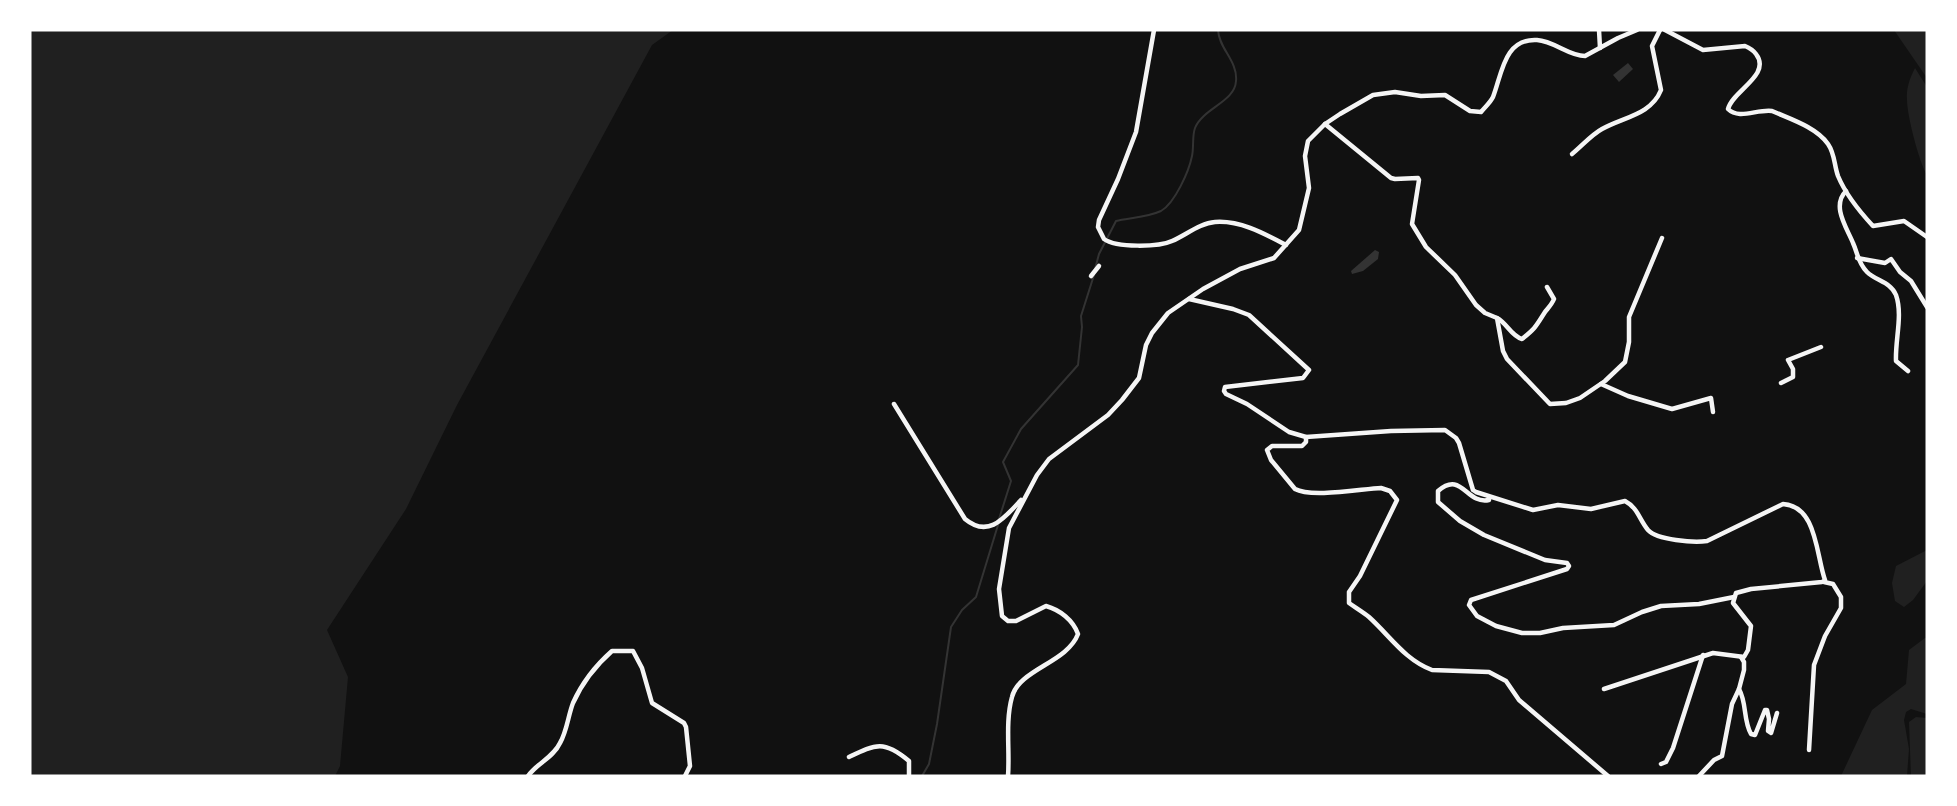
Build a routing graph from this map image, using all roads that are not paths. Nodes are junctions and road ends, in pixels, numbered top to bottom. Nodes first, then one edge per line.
1 (1154, 30) edge
2 (1599, 30) edge
3 (1637, 30) edge
4 (1660, 30) edge
5 (1665, 30) edge
6 (1600, 48) junction
7 (1325, 124) junction
8 (1572, 154) dead end
9 (1846, 191) junction
10 (1927, 237) edge
11 (1662, 238) dead end
12 (1286, 245) junction
13 (1857, 258) junction
14 (1099, 266) dead end
15 (1090, 276) dead end
16 (1547, 286) dead end
17 (1189, 299) junction
18 (1927, 307) edge
19 (1497, 318) junction
20 (1821, 347) dead end
21 (1908, 371) dead end
22 (1781, 382) dead end
23 (1601, 384) junction
24 (894, 404) dead end
25 (1713, 412) dead end
26 (1306, 437) junction
27 (1025, 496) junction
28 (1490, 497) junction
29 (1824, 582) junction
30 (1734, 597) junction
31 (1703, 655) junction
32 (1741, 657) junction
33 (1604, 689) dead end
34 (1739, 689) junction
35 (1777, 713) dead end
36 (1809, 750) dead end
37 (849, 757) dead end
38 (1661, 764) dead end
39 (528, 776) edge
40 (685, 776) edge
41 (909, 776) edge
42 (1008, 776) edge
43 (1608, 776) edge
44 (1699, 776) edge

1 - 12 street
2 - 6 street
3 - 6 street
4 - 8 street
5 - 9 street
6 - 7 street
7 - 12 street
7 - 19 street
9 - 10 street
9 - 13 street
11 - 23 street
12 - 17 street
13 - 18 street
13 - 21 street
14 - 15 street
16 - 19 street
17 - 26 street
17 - 27 street
19 - 23 street
20 - 22 street
23 - 25 street
24 - 27 street
26 - 28 street
26 - 43 street
27 - 42 street
28 - 29 street
28 - 30 street
29 - 30 street
29 - 36 street
30 - 32 street
31 - 32 street
31 - 33 street
31 - 38 street
32 - 34 street
34 - 35 street
34 - 44 street
37 - 41 street
39 - 40 street

